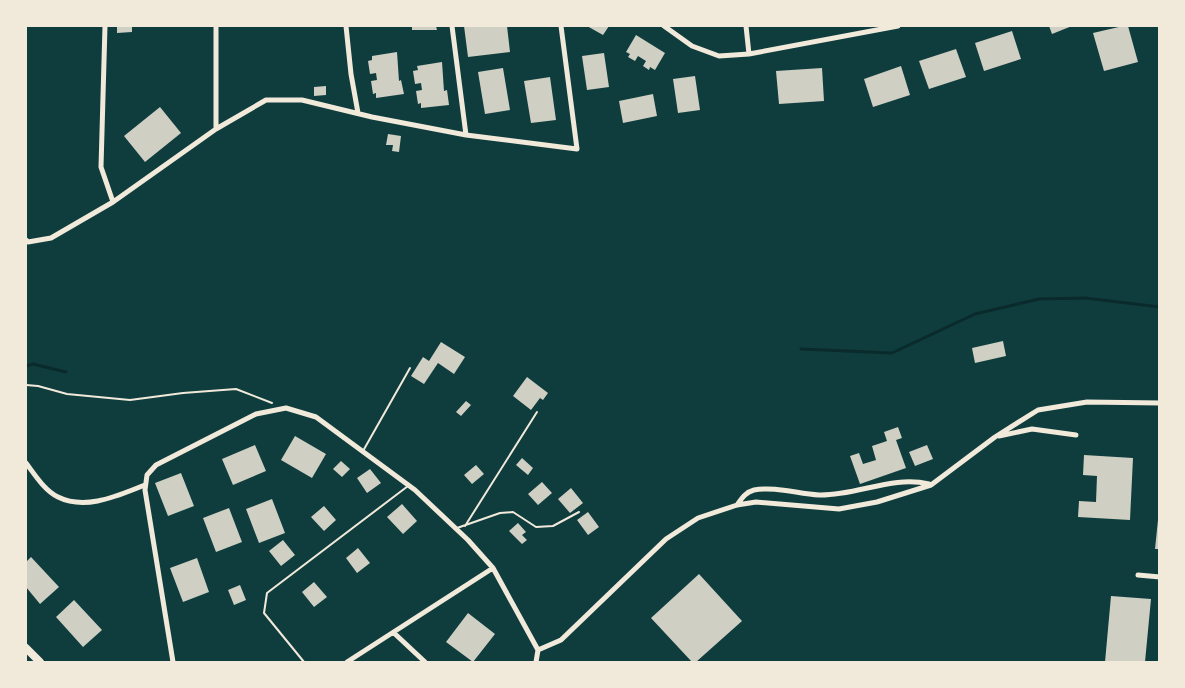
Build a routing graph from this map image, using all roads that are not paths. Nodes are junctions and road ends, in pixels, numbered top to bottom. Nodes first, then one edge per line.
1 (105, 26) edge
2 (216, 26) edge
3 (346, 26) edge
4 (452, 26) edge
5 (561, 26) edge
6 (664, 26) edge
7 (746, 26) edge
8 (898, 26) edge
9 (749, 54) junction
10 (358, 113) junction
11 (216, 129) junction
12 (466, 135) junction
13 (113, 202) junction
14 (26, 240) edge
15 (410, 368) dead end
16 (1160, 403) edge
17 (537, 412) dead end
18 (1076, 435) dead end
19 (994, 437) junction
20 (363, 452) junction
21 (26, 464) edge
22 (146, 484) junction
23 (931, 485) junction
24 (409, 486) junction
25 (737, 505) junction
26 (579, 512) dead end
27 (465, 526) junction
28 (456, 529) junction
29 (493, 568) junction
30 (1138, 575) dead end
31 (1160, 577) edge
32 (394, 633) junction
33 (26, 648) edge
34 (538, 650) junction
35 (40, 663) edge
36 (173, 663) edge
37 (304, 663) edge
38 (347, 663) edge
39 (424, 663) edge
40 (537, 663) edge

1 - 13 street
2 - 11 street
3 - 10 street
4 - 12 street
5 - 12 street
6 - 9 street
7 - 9 street
8 - 9 street
10 - 11 street
10 - 12 street
11 - 13 street
13 - 14 street
15 - 20 lane
16 - 19 street
17 - 27 lane
18 - 19 street
19 - 23 street
20 - 22 street
20 - 24 street
21 - 22 street
22 - 36 street
23 - 25 street
23 - 25 street
24 - 28 street
24 - 37 lane
25 - 34 street
26 - 27 lane
27 - 28 lane
28 - 29 street
29 - 32 street
29 - 34 street
30 - 31 street
32 - 38 street
32 - 39 street
33 - 35 main road
34 - 40 street

